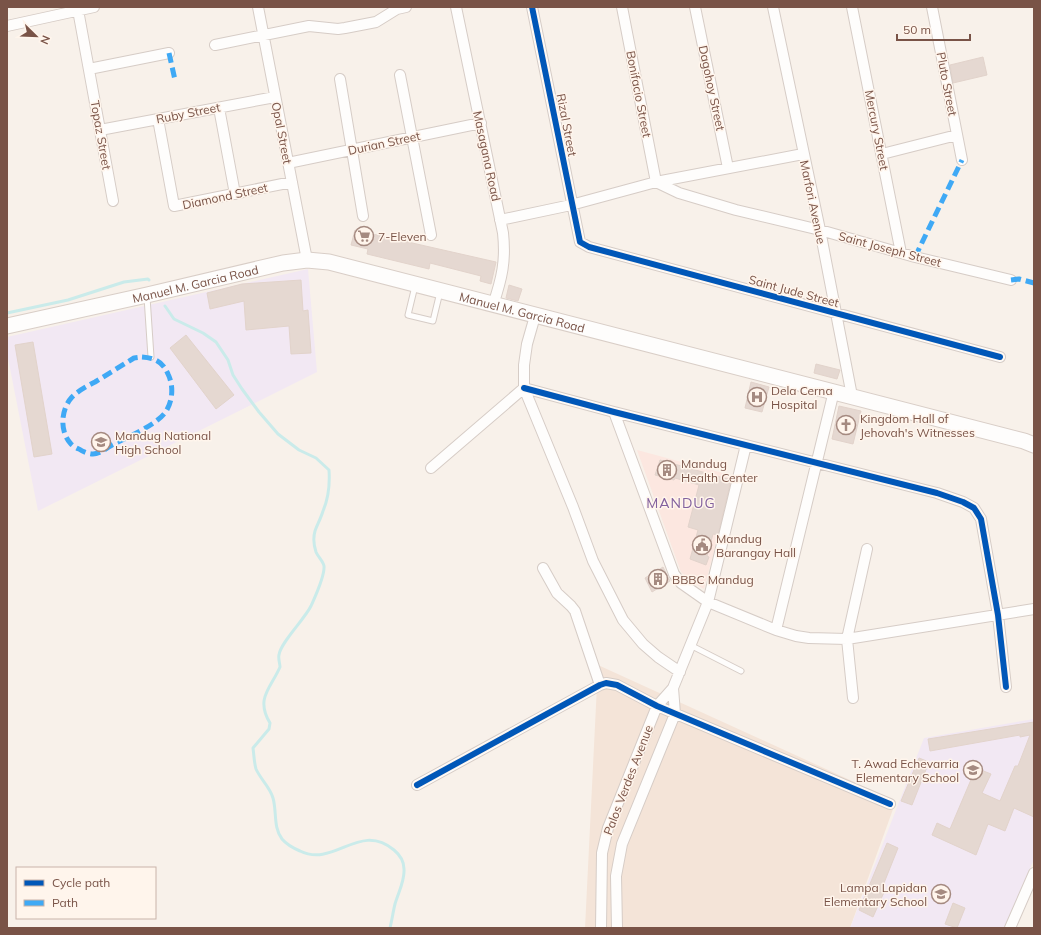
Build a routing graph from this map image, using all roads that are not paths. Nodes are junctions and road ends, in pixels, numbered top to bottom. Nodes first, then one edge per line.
1 (94, 7) edge
2 (258, 7) edge
3 (406, 7) edge
4 (456, 7) edge
5 (532, 7) edge
6 (622, 7) edge
7 (695, 7) edge
8 (773, 7) edge
9 (852, 7) edge
10 (932, 7) edge
11 (78, 10) junction
12 (7, 26) edge
13 (263, 35) junction
14 (215, 45) dead end
15 (169, 53) dead end
16 (89, 69) junction
17 (400, 75) dead end
18 (340, 79) dead end
19 (275, 97) junction
20 (219, 108) junction
21 (158, 119) junction
22 (480, 123) junction
23 (100, 130) junction
24 (957, 135) junction
25 (412, 137) junction
26 (352, 150) junction
27 (803, 154) junction
28 (882, 154) junction
29 (962, 160) dead end
30 (288, 163) junction
31 (728, 168) junction
32 (292, 182) junction
33 (656, 182) junction
34 (235, 194) junction
35 (113, 201) dead end
36 (571, 204) junction
37 (363, 216) dead end
38 (500, 220) junction
39 (820, 230) junction
40 (431, 235) dead end
41 (583, 244) joint
42 (901, 253) junction
43 (307, 260) junction
44 (1011, 280) dead end
45 (416, 285) junction
46 (441, 291) junction
47 (147, 295) junction
48 (493, 305) junction
49 (835, 313) junction
50 (535, 316) junction
51 (7, 326) edge
52 (1000, 357) dead end
53 (151, 358) dead end
54 (524, 388) junction
55 (834, 392) junction
56 (852, 396) junction
57 (614, 412) junction
58 (746, 445) junction
59 (1034, 445) edge
60 (817, 463) junction
61 (431, 468) dead end
62 (867, 549) dead end
63 (543, 568) dead end
64 (708, 602) junction
65 (1034, 609) edge
66 (998, 615) junction
67 (776, 630) junction
68 (847, 639) junction
69 (692, 646) junction
70 (741, 671) dead end
71 (680, 672) junction
72 (600, 684) junction
73 (1006, 687) dead end
74 (673, 688) junction
75 (854, 698) dead end
76 (657, 706) junction
77 (675, 714) junction
78 (638, 752) junction
79 (655, 759) junction
80 (417, 785) dead end
81 (890, 804) dead end
82 (1034, 873) edge
83 (601, 928) edge
84 (617, 928) edge
85 (1010, 928) edge

1 - 11 street
2 - 13 street, Opal Street
3 - 13 street
4 - 22 street, Masagana Road
5 - 36 street, Rizal Street
6 - 33 street, Bonifacio Street
7 - 31 street, Dagohoy Street
8 - 27 street, Marfori Avenue
9 - 28 street, Mercury Street
10 - 24 street, Pluto Street
11 - 12 street
11 - 16 street, Topaz Street
13 - 14 street
13 - 19 street, Opal Street
15 - 16 street
16 - 23 street, Topaz Street
17 - 25 street
18 - 26 street
19 - 20 street, Ruby Street
19 - 30 street, Opal Street
20 - 21 street, Ruby Street
20 - 34 street
21 - 23 street, Ruby Street
21 - 34 street, Diamond Street
22 - 25 street, Durian Street
22 - 38 street, Masagana Road
23 - 35 street, Topaz Street
24 - 28 street
24 - 29 street, Pluto Street
25 - 26 street, Durian Street
25 - 40 street
26 - 30 street, Durian Street
26 - 37 street
27 - 31 street
27 - 39 street, Marfori Avenue
28 - 42 street, Mercury Street
30 - 32 street, Opal Street
31 - 33 street
32 - 34 street, Diamond Street
32 - 43 street, Opal Street
33 - 36 street
33 - 39 street, Saint Joseph Street
36 - 38 street
36 - 41 street, Rizal Street
38 - 48 street, Masagana Road
39 - 42 street, Saint Joseph Street
39 - 49 street, Marfori Avenue
41 - 49 street, Saint Jude Street
42 - 44 street, Saint Joseph Street
43 - 45 main road, Manuel M. Garcia Road
43 - 47 main road, Manuel M. Garcia Road
45 - 46 main road, Manuel M. Garcia Road
45 - 46 lane
46 - 48 main road, Manuel M. Garcia Road
47 - 51 main road, Manuel M. Garcia Road
47 - 53 lane
48 - 50 main road, Manuel M. Garcia Road
49 - 52 street, Saint Jude Street
49 - 56 street, Marfori Avenue
50 - 54 street
50 - 55 main road, Manuel M. Garcia Road
54 - 57 street
54 - 61 street
54 - 71 street
55 - 56 main road, Manuel M. Garcia Road
55 - 60 street
56 - 59 main road, Manuel M. Garcia Road
57 - 58 street
57 - 64 street
58 - 60 street
58 - 64 street, Palos Verdes Avenue
60 - 66 street
60 - 67 street
62 - 68 street
63 - 72 street
64 - 67 street
64 - 69 street, Palos Verdes Avenue
65 - 66 street
66 - 68 street
66 - 73 street
67 - 68 street
68 - 75 street
69 - 70 lane
69 - 71 street, Palos Verdes Avenue
71 - 74 street, Palos Verdes Avenue
72 - 76 street
72 - 80 street
74 - 76 street, Palos Verdes Avenue
74 - 77 street, Palos Verdes Avenue
76 - 77 street
76 - 78 street, Palos Verdes Avenue
77 - 79 street, Palos Verdes Avenue
77 - 81 street
78 - 79 street
78 - 83 street, Palos Verdes Avenue
79 - 84 street, Palos Verdes Avenue
82 - 85 street

